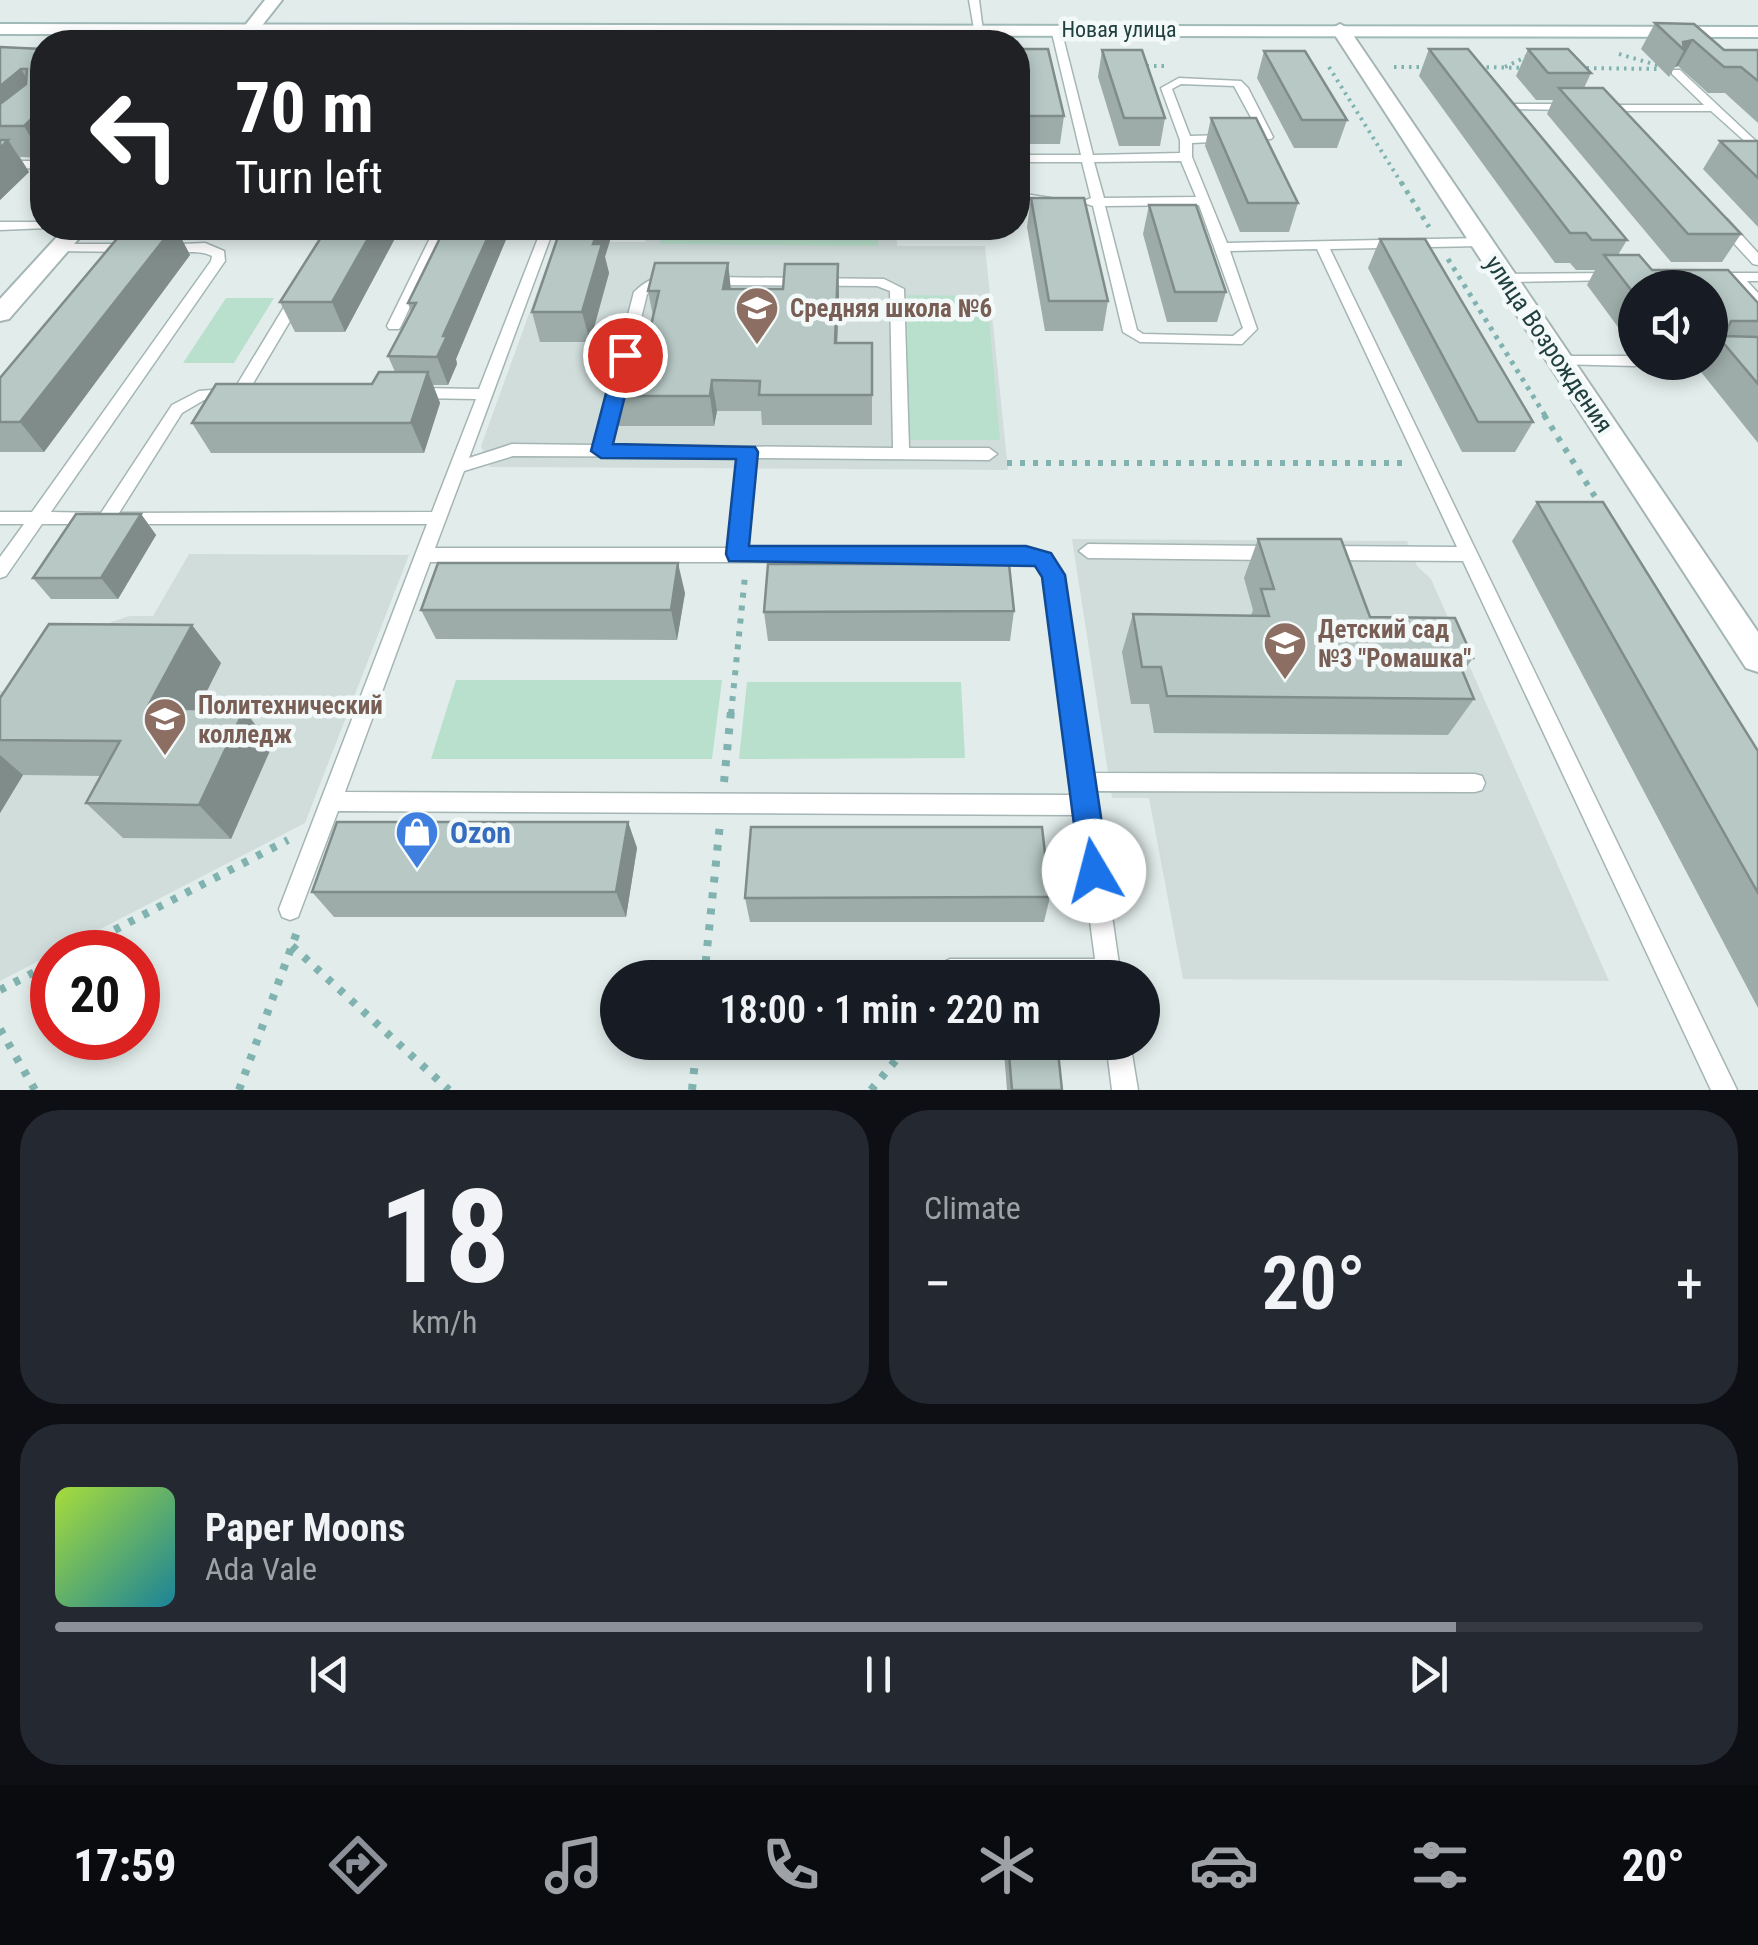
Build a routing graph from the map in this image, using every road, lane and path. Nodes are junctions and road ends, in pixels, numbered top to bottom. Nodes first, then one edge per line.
1 (274, 0) edge
2 (974, 0) edge
3 (0, 29) edge
4 (127, 29) joint
5 (979, 29) junction
6 (1056, 29) junction
7 (1340, 29) junction
8 (144, 30) edge
9 (251, 30) edge
10 (929, 30) edge
11 (1758, 32) edge
12 (1330, 66) dead end
13 (1676, 72) dead end
14 (1503, 96) edge
15 (1513, 107) junction
16 (1714, 108) junction
17 (1525, 123) edge
18 (1186, 140) junction
19 (1758, 148) edge
20 (1186, 157) junction
21 (1087, 158) junction
22 (1030, 159) edge
23 (0, 165) edge
24 (30, 165) edge
25 (1204, 201) junction
26 (1030, 202) edge
27 (1097, 202) junction
28 (1718, 217) edge
29 (0, 226) edge
30 (30, 226) edge
31 (66, 240) edge
32 (435, 240) edge
33 (543, 240) edge
34 (1438, 242) junction
35 (1482, 242) junction
36 (1321, 244) junction
37 (1222, 247) junction
38 (59, 248) junction
39 (1758, 261) edge
40 (1728, 276) edge
41 (1736, 276) junction
42 (1758, 276) edge
43 (309, 277) edge
44 (1505, 278) junction
45 (1618, 278) edge
46 (1758, 302) edge
47 (0, 314) edge
48 (394, 326) dead end
49 (1560, 361) junction
50 (1618, 361) edge
51 (240, 392) junction
52 (258, 392) edge
53 (391, 393) edge
54 (485, 394) junction
55 (601, 451) junction
56 (748, 452) junction
57 (901, 454) junction
58 (989, 454) joint
59 (1426, 463) junction
60 (458, 467) junction
61 (1603, 510) edge
62 (0, 518) edge
63 (38, 518) junction
64 (106, 518) junction
65 (438, 518) junction
66 (1088, 551) dead end
67 (424, 554) junction
68 (742, 554) junction
69 (1469, 554) junction
70 (0, 571) edge
71 (1731, 618) junction
72 (1758, 618) edge
73 (1758, 659) edge
74 (1082, 782) junction
75 (1475, 782) dead end
76 (331, 802) junction
77 (722, 803) junction
78 (1085, 805) junction
79 (321, 827) junction
80 (700, 829) dead end
81 (720, 829) junction
82 (740, 830) dead end
83 (290, 909) joint
84 (114, 930) edge
85 (292, 946) junction
86 (706, 960) edge
87 (1107, 960) edge
88 (30, 974) edge
89 (0, 990) edge
90 (0, 1030) edge
91 (695, 1060) edge
92 (896, 1060) edge
93 (1121, 1060) edge
94 (35, 1090) edge
95 (239, 1090) edge
96 (449, 1090) edge
97 (692, 1090) edge
98 (870, 1090) edge
99 (1125, 1090) edge
100 (1724, 1090) edge

1 - 9 street
2 - 5 lane
3 - 4 street, Новая улица
4 - 8 street, Новая улица
5 - 6 street, Новая улица
5 - 10 street, Новая улица
6 - 7 street, Новая улица
6 - 21 lane
7 - 11 street, Новая улица
7 - 35 street, улица Возрождения
12 - 34 path
13 - 16 lane
14 - 15 lane
15 - 16 lane
15 - 17 lane
16 - 19 lane
18 - 18 lane
18 - 20 lane
20 - 21 lane
20 - 25 lane
21 - 22 lane
21 - 27 lane
23 - 24 lane
25 - 27 lane
25 - 37 lane
26 - 27 lane
27 - 37 lane
28 - 39 lane
29 - 30 lane
31 - 38 street
32 - 48 lane
33 - 54 lane
34 - 35 lane
34 - 36 lane
34 - 61 path
35 - 44 street, улица Возрождения
36 - 37 lane
36 - 59 lane
38 - 47 street
38 - 63 lane
40 - 41 lane
41 - 42 lane
41 - 46 lane
43 - 51 lane
44 - 45 lane
44 - 49 street, улица Возрождения
49 - 50 lane
49 - 71 street, улица Возрождения
51 - 52 lane
51 - 64 lane
53 - 54 lane
54 - 60 lane
55 - 56 lane
55 - 57 lane
55 - 60 lane
56 - 57 lane
56 - 68 lane
57 - 58 lane
58 - 59 path
59 - 69 lane
60 - 65 lane
62 - 63 lane
63 - 64 lane
63 - 70 lane
64 - 65 lane
65 - 67 lane
66 - 69 lane
67 - 68 lane
67 - 76 lane
68 - 74 lane
68 - 77 path
69 - 100 lane
71 - 72 lane
71 - 73 street, улица Возрождения
74 - 75 lane
74 - 78 lane
76 - 77 lane
76 - 79 lane
77 - 78 lane
77 - 81 path
78 - 87 lane
79 - 83 lane
79 - 84 path
80 - 81 path
81 - 82 path
81 - 86 path
83 - 85 path
85 - 95 path
85 - 96 path
88 - 89 path
90 - 94 path
91 - 97 path
92 - 98 path
93 - 99 lane

